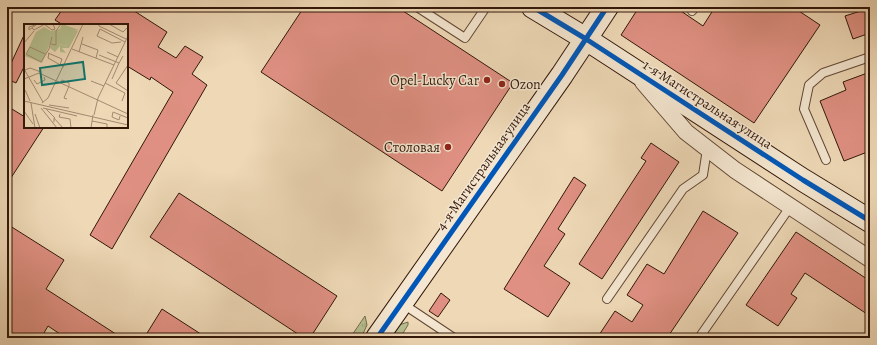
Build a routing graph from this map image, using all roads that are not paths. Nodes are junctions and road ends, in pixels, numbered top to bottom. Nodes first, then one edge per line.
1 (417, 7) edge
2 (486, 7) edge
3 (533, 7) edge
4 (607, 7) edge
5 (586, 39) junction
6 (870, 57) edge
7 (632, 69) junction
8 (707, 148) junction
9 (826, 160) dead end
10 (790, 207) junction
11 (870, 221) edge
12 (870, 259) edge
13 (607, 299) dead end
14 (400, 302) junction
15 (701, 335) dead end
16 (377, 338) edge
17 (454, 338) edge

1 - 2 lane
3 - 5 street, 1-я Магистральная улица
4 - 5 street, 4-я Магистральная улица
5 - 7 street, 1-я Магистральная улица
5 - 14 street, 4-я Магистральная улица
6 - 9 lane
7 - 8 street
7 - 11 street, 1-я Магистральная улица
8 - 10 street
8 - 13 lane
10 - 12 street
10 - 15 lane
14 - 16 street, 4-я Магистральная улица
14 - 17 lane

